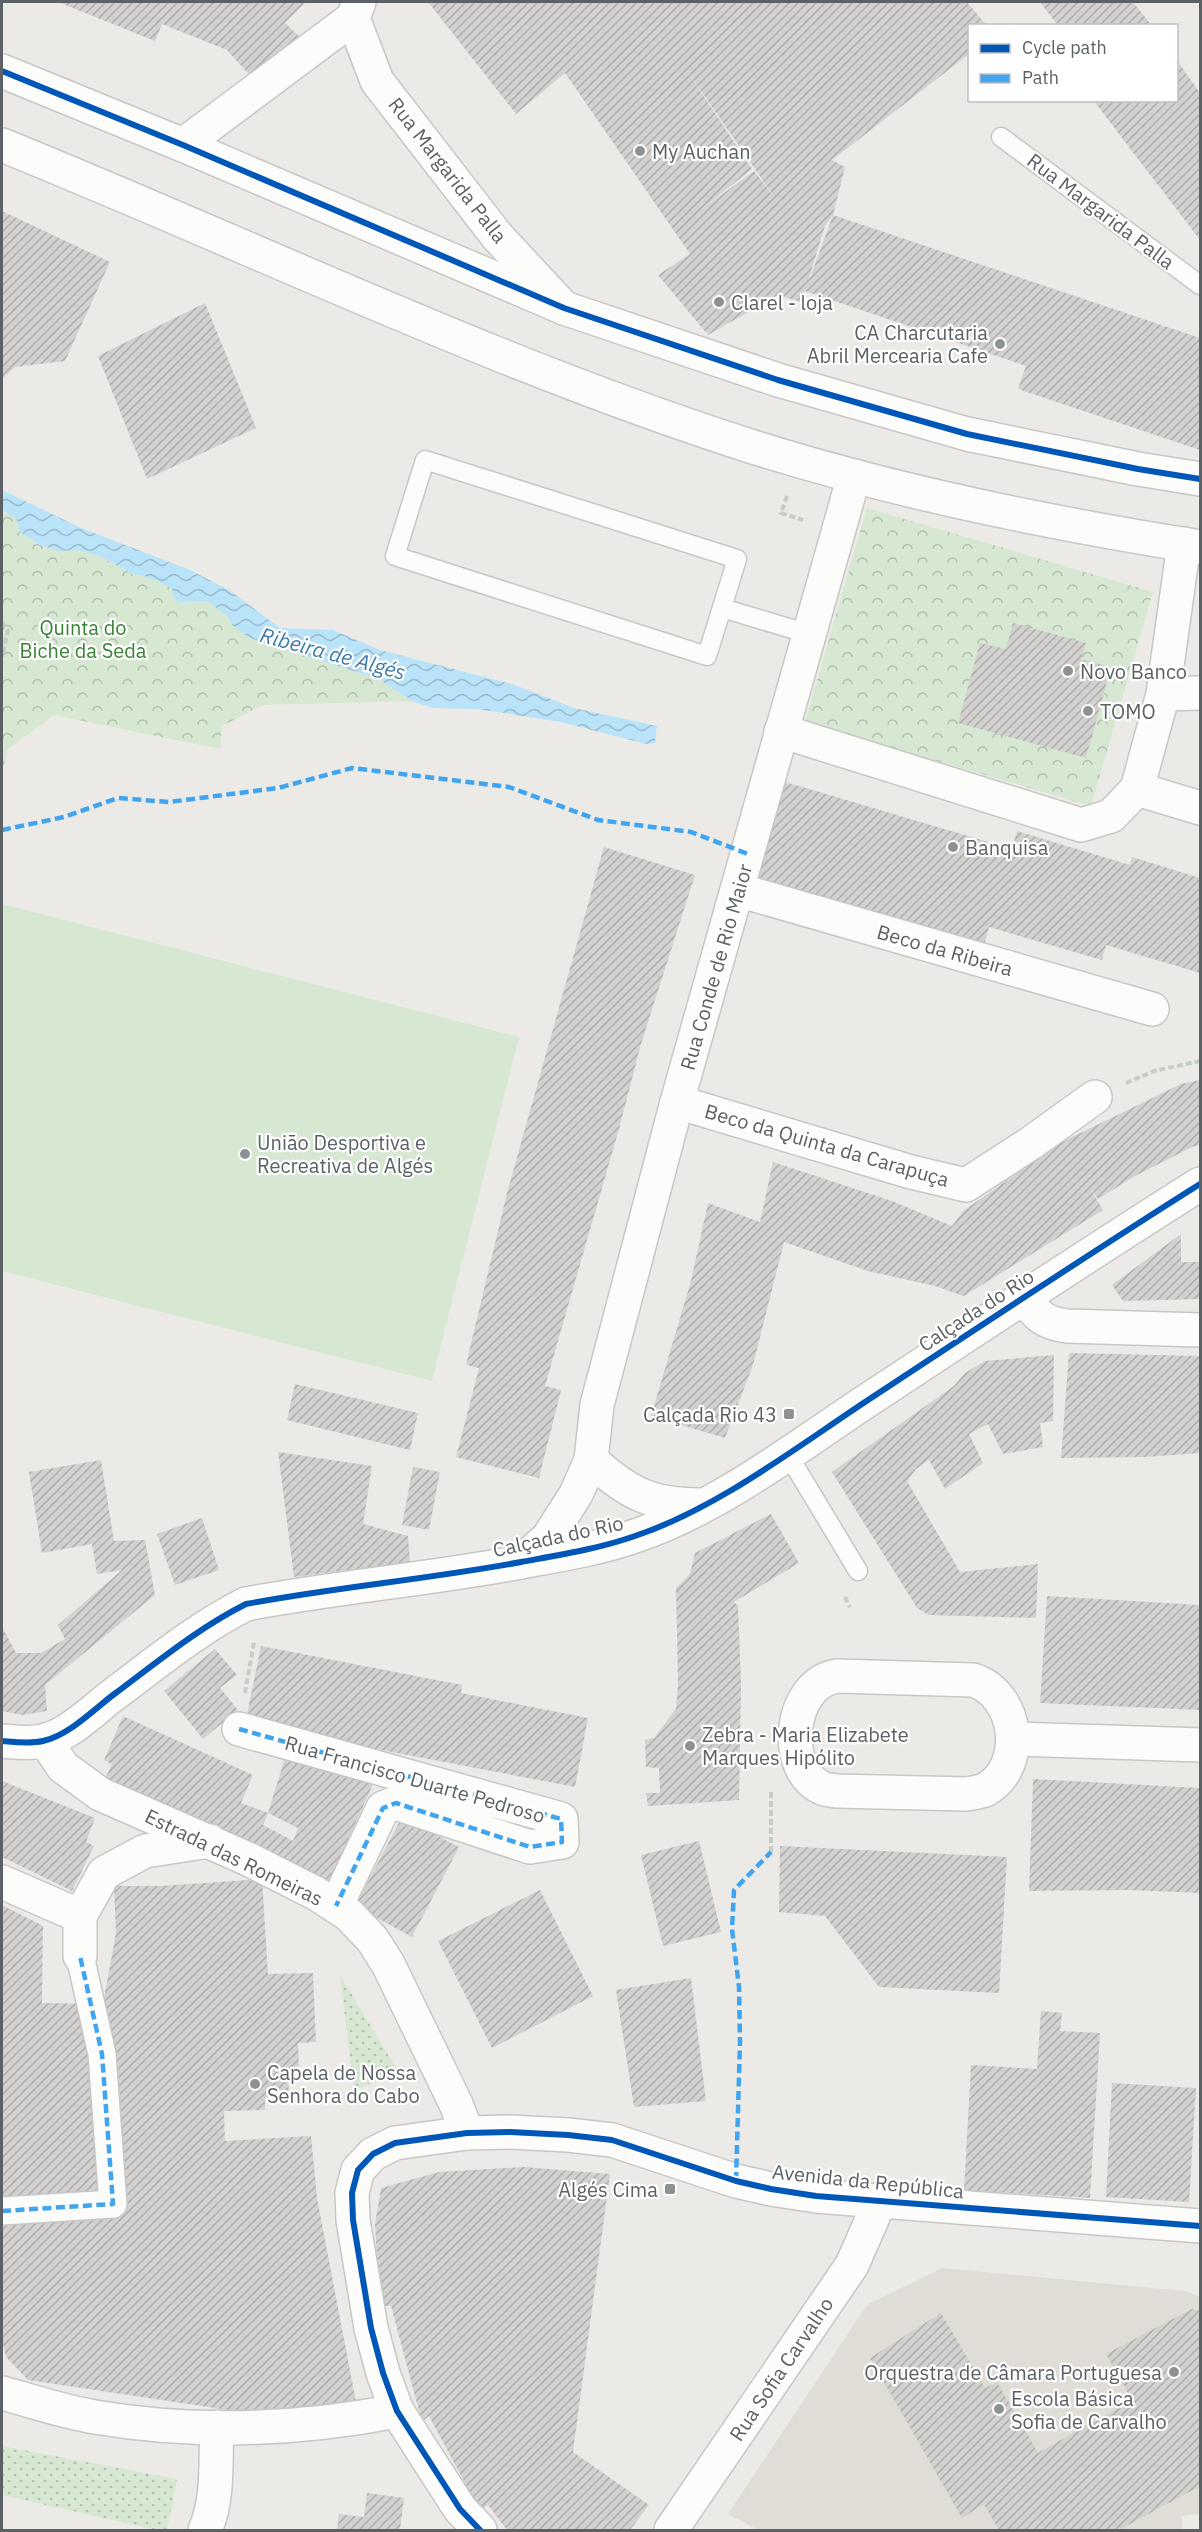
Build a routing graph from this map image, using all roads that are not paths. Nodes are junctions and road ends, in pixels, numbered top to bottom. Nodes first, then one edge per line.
1 (356, 10) edge
2 (2, 71) edge
3 (1001, 137) dead end
4 (2, 145) edge
5 (183, 145) junction
6 (1200, 285) edge
7 (564, 308) junction
8 (854, 476) junction
9 (1200, 479) edge
10 (1192, 545) edge
11 (722, 608) junction
12 (809, 634) junction
13 (1200, 693) edge
14 (1163, 694) junction
15 (781, 731) junction
16 (1137, 789) junction
17 (1200, 808) edge
18 (738, 890) junction
19 (1152, 1009) dead end
20 (1095, 1097) road end
21 (677, 1102) junction
22 (1200, 1184) edge
23 (1024, 1299) junction
24 (1200, 1330) edge
25 (787, 1454) junction
26 (591, 1460) junction
27 (701, 1505) junction
28 (520, 1562) junction
29 (858, 1571) dead end
30 (238, 1730) road end
31 (1013, 1739) junction
32 (45, 1740) junction
33 (2, 1741) edge
34 (1200, 1745) edge
35 (210, 1841) junction
36 (2, 1882) edge
37 (336, 1906) junction
38 (80, 1916) junction
39 (80, 1956) joint
40 (467, 2133) junction
41 (880, 2201) junction
42 (2, 2211) edge
43 (1200, 2226) edge
44 (2, 2393) edge
45 (397, 2411) junction
46 (217, 2427) junction
47 (205, 2530) edge
48 (480, 2530) edge
49 (671, 2530) edge

1 - 5 street, Rua Margarida Palla
1 - 7 street, Rua Margarida Palla
2 - 5 street
3 - 6 lane, Rua Margarida Palla
4 - 8 street
5 - 7 street
7 - 9 street
8 - 10 street
8 - 12 street, Rua Conde de Rio Maior
10 - 14 street
11 - 11 lane
11 - 12 lane
12 - 15 street, Rua Conde de Rio Maior
13 - 14 street
14 - 16 street
15 - 16 street
15 - 18 street, Rua Conde de Rio Maior
16 - 17 street
18 - 19 street, Beco da Ribeira
18 - 21 street, Rua Conde de Rio Maior
20 - 21 street, Beco da Quinta da Carapuça
21 - 26 street, Rua Conde de Rio Maior
22 - 23 street, Calçada do Rio
23 - 24 street
23 - 25 street, Calçada do Rio
25 - 27 street, Calçada do Rio
25 - 29 lane
26 - 27 street
26 - 28 street, Rua Conde de Rio Maior
27 - 28 street, Calçada do Rio
28 - 32 street, Calçada do Rio
30 - 37 street, Rua Francisco Duarte Pedroso
31 - 31 street
31 - 34 street
32 - 33 street
32 - 35 street, Estrada das Romeiras
35 - 37 street, Estrada das Romeiras
35 - 38 street
36 - 38 street
37 - 40 street, Estrada das Romeiras
38 - 39 street
39 - 42 street
40 - 41 street, Avenida da República
40 - 45 street
41 - 43 street, Avenida da República
41 - 49 street, Rua Sofia Carvalho
44 - 46 street
45 - 46 street
45 - 48 street
46 - 47 street

